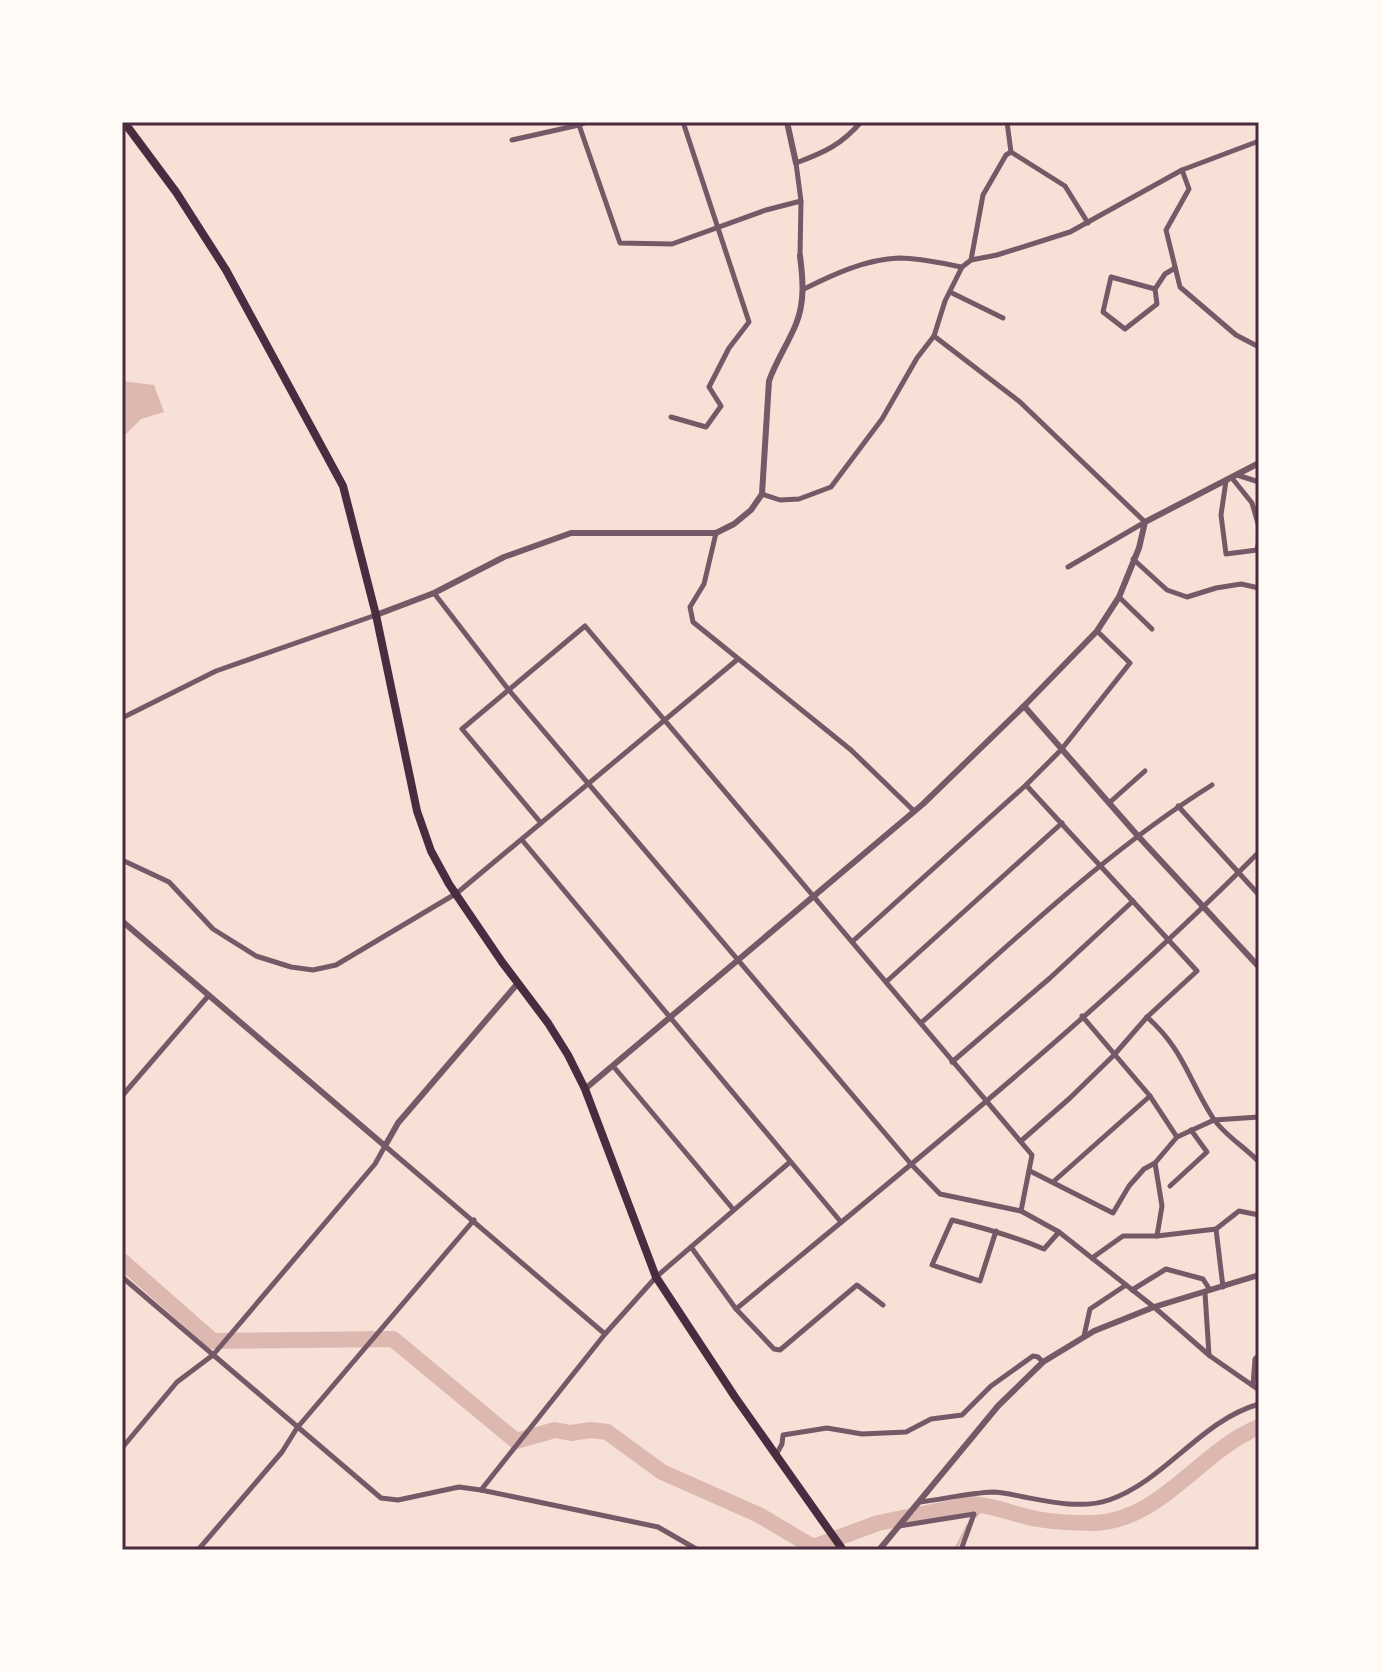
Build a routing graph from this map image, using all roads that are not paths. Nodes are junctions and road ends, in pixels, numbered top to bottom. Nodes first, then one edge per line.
1 (124, 122) edge
2 (587, 122) edge
3 (683, 122) edge
4 (787, 122) edge
5 (861, 122) edge
6 (1007, 122) edge
7 (579, 125) junction
8 (512, 140) dead end
9 (1259, 141) edge
10 (1011, 152) junction
11 (796, 163) junction
12 (1182, 170) junction
13 (801, 201) junction
14 (1088, 223) junction
15 (718, 227) junction
16 (800, 256) joint
17 (971, 260) junction
18 (962, 267) junction
19 (1175, 268) junction
20 (804, 289) junction
21 (1155, 289) junction
22 (950, 292) junction
23 (1003, 318) dead end
24 (934, 336) junction
25 (1259, 347) edge
26 (671, 417) dead end
27 (1259, 463) edge
28 (1232, 478) junction
29 (1259, 482) edge
30 (762, 494) junction
31 (1145, 522) junction
32 (1259, 527) edge
33 (716, 533) junction
34 (1259, 540) edge
35 (1133, 559) junction
36 (1068, 567) dead end
37 (1259, 588) edge
38 (434, 593) junction
39 (1119, 597) junction
40 (376, 615) junction
41 (1152, 629) dead end
42 (1097, 631) junction
43 (738, 659) junction
44 (508, 689) junction
45 (1024, 706) junction
46 (122, 718) edge
47 (664, 721) junction
48 (1061, 750) junction
49 (1145, 771) dead end
50 (589, 783) junction
51 (1026, 785) junction
52 (1212, 785) dead end
53 (1109, 803) junction
54 (1178, 806) junction
55 (914, 811) junction
56 (541, 823) junction
57 (1062, 823) junction
58 (1138, 836) junction
59 (522, 840) junction
60 (1259, 852) edge
61 (122, 860) edge
62 (1099, 864) junction
63 (1239, 873) junction
64 (457, 893) junction
65 (1259, 895) edge
66 (813, 896) junction
67 (1133, 901) junction
68 (1203, 906) junction
69 (122, 921) edge
70 (1168, 939) junction
71 (853, 941) junction
72 (739, 959) junction
73 (1259, 967) edge
74 (886, 982) junction
75 (518, 983) junction
76 (209, 995) junction
77 (1082, 1016) junction
78 (1147, 1017) junction
79 (668, 1018) junction
80 (921, 1023) junction
81 (1114, 1055) junction
82 (952, 1062) junction
83 (613, 1066) junction
84 (585, 1089) junction
85 (122, 1096) edge
86 (1150, 1096) junction
87 (986, 1102) junction
88 (1259, 1117) edge
89 (1214, 1120) junction
90 (1191, 1130) junction
91 (1177, 1137) junction
92 (1021, 1141) junction
93 (385, 1146) junction
94 (790, 1162) junction
95 (1259, 1162) edge
96 (1155, 1163) junction
97 (911, 1164) junction
98 (1030, 1171) junction
99 (1053, 1182) junction
100 (1170, 1186) dead end
101 (733, 1209) junction
102 (1021, 1211) junction
103 (1259, 1215) edge
104 (474, 1220) junction
105 (841, 1222) junction
106 (1216, 1229) junction
107 (996, 1231) junction
108 (1059, 1232) junction
109 (1157, 1236) junction
110 (691, 1247) junction
111 (1092, 1258) junction
112 (1259, 1275) edge
113 (122, 1277) edge
114 (656, 1277) junction
115 (1126, 1285) junction
116 (1223, 1287) junction
117 (1132, 1290) junction
118 (1208, 1292) junction
119 (883, 1305) dead end
120 (1154, 1307) junction
121 (736, 1309) junction
122 (605, 1334) junction
123 (1084, 1337) junction
124 (213, 1355) junction
125 (1259, 1355) edge
126 (1210, 1356) junction
127 (1043, 1362) junction
128 (1256, 1388) edge
129 (1259, 1404) edge
130 (297, 1428) junction
131 (122, 1448) edge
132 (776, 1455) junction
133 (481, 1490) junction
134 (920, 1502) junction
135 (899, 1526) junction
136 (198, 1550) edge
137 (698, 1550) edge
138 (843, 1550) edge
139 (879, 1550) edge
140 (961, 1550) edge

1 - 40 main road
2 - 7 street
3 - 15 street
4 - 11 street
5 - 11 street
6 - 10 street
7 - 8 street
7 - 15 street
9 - 12 street
10 - 14 street
10 - 17 street
11 - 13 street
12 - 14 street
12 - 19 street
13 - 15 street
13 - 16 street
14 - 17 street
15 - 26 street
16 - 20 street
17 - 18 street
18 - 20 street
18 - 22 street
19 - 21 street
19 - 25 street
20 - 30 street
21 - 21 street
22 - 23 street
22 - 24 street
24 - 30 street
24 - 31 street
27 - 28 street
28 - 29 street
28 - 31 street
28 - 32 street
28 - 34 street
30 - 33 street
31 - 35 street
31 - 36 street
33 - 38 street
33 - 43 street
35 - 37 street
35 - 39 street
38 - 40 street
38 - 44 street
39 - 41 street
39 - 42 street
40 - 46 street
40 - 64 main road
42 - 45 street
42 - 48 street
43 - 47 street
43 - 55 street
44 - 47 street
44 - 50 street
44 - 56 street
45 - 48 street
45 - 55 street
47 - 50 street
47 - 66 street
48 - 51 street
48 - 53 street
49 - 53 street
50 - 56 street
50 - 72 street
51 - 57 street
51 - 71 street
52 - 54 street
53 - 58 street
54 - 58 street
54 - 63 street
55 - 66 street
56 - 59 street
57 - 62 street
57 - 74 street
58 - 62 street
58 - 68 street
59 - 64 street
59 - 79 street
60 - 63 street
61 - 64 street
62 - 67 street
62 - 80 street
63 - 65 street
63 - 68 street
64 - 75 main road
66 - 71 street
66 - 72 street
67 - 70 street
67 - 82 street
68 - 70 street
68 - 73 street
69 - 76 street
70 - 77 street
70 - 78 street
71 - 74 street
72 - 79 street
72 - 97 street
74 - 80 street
75 - 84 main road
75 - 93 street
76 - 85 street
76 - 93 street
77 - 81 street
77 - 87 street
78 - 81 street
78 - 89 street
79 - 83 street
79 - 94 street
80 - 82 street
81 - 86 street
81 - 92 street
82 - 87 street
83 - 84 street
83 - 101 street
84 - 114 main road
86 - 91 street
86 - 99 street
87 - 92 street
87 - 97 street
88 - 89 street
89 - 90 street
89 - 95 street
90 - 91 street
90 - 100 street
91 - 96 street
92 - 98 street
93 - 104 street
93 - 124 street
94 - 101 street
94 - 105 street
96 - 99 street
96 - 109 street
97 - 102 street
97 - 105 street
98 - 99 street
98 - 102 street
101 - 110 street
102 - 108 street
103 - 106 street
104 - 122 street
104 - 130 street
105 - 121 street
106 - 109 street
106 - 116 street
107 - 107 street
107 - 108 street
108 - 111 street
109 - 111 street
110 - 114 street
110 - 121 street
111 - 115 street
112 - 116 street
113 - 124 street
114 - 122 street
114 - 132 main road
115 - 117 street
115 - 123 street
116 - 118 street
117 - 118 street
117 - 120 street
118 - 120 street
118 - 126 street
119 - 121 street
120 - 123 street
120 - 126 street
122 - 133 street
123 - 127 street
124 - 130 street
124 - 131 street
125 - 128 street
126 - 128 street
127 - 132 street
127 - 134 street
129 - 134 street
130 - 133 street
130 - 136 street
132 - 138 main road
133 - 137 street
134 - 135 street
135 - 139 street
135 - 140 street

